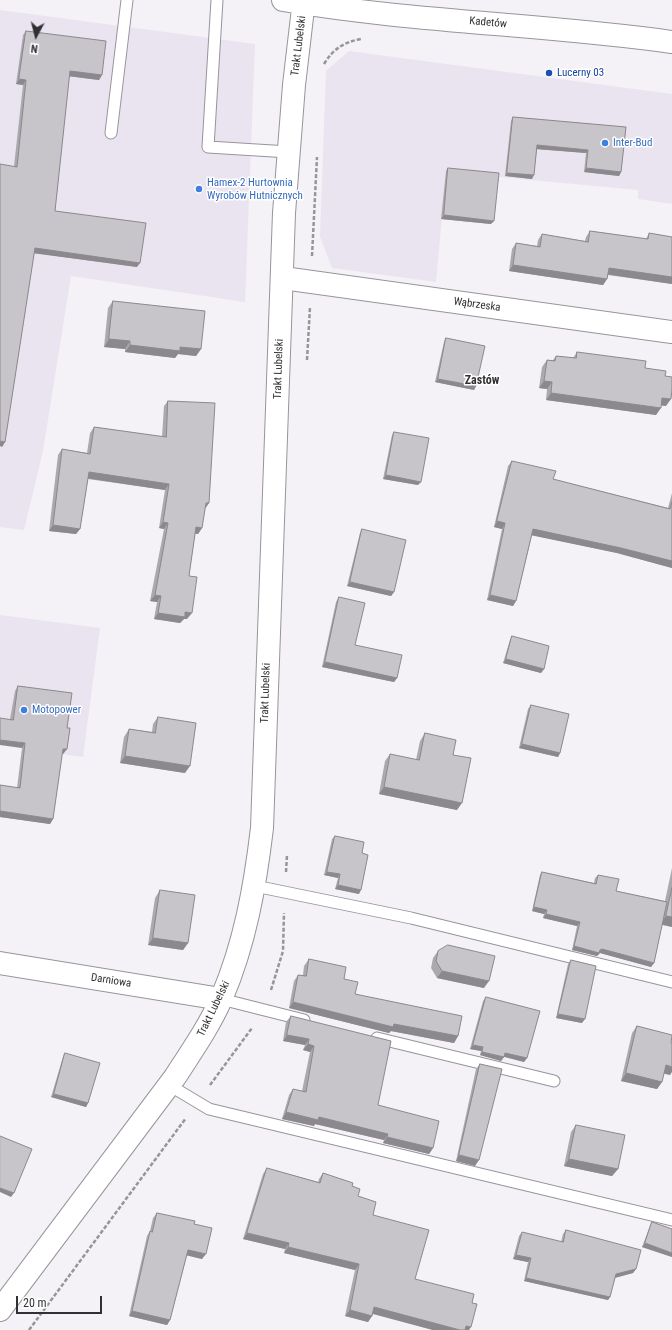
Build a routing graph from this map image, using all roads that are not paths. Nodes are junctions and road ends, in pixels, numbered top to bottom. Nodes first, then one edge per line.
1 (126, 0) edge
2 (217, 0) edge
3 (283, 0) edge
4 (304, 2) edge
5 (672, 42) edge
6 (111, 133) dead end
7 (289, 152) junction
8 (283, 278) junction
9 (672, 332) edge
10 (255, 886) junction
11 (0, 963) edge
12 (672, 982) edge
13 (221, 999) junction
14 (318, 1023) edge
15 (363, 1034) edge
16 (554, 1081) dead end
17 (169, 1085) junction
18 (672, 1220) edge
19 (0, 1310) edge

1 - 6 lane
2 - 7 lane
3 - 4 street, Kadetów
4 - 5 street, Kadetów
4 - 7 street, Trakt Lubelski
7 - 8 street, Trakt Lubelski
8 - 9 street, Wąbrzeska
8 - 10 street, Trakt Lubelski
10 - 12 lane
10 - 13 street, Trakt Lubelski
11 - 13 street, Darniowa
13 - 14 lane
13 - 17 street, Trakt Lubelski
15 - 16 lane
17 - 18 lane
17 - 19 street, Trakt Lubelski

